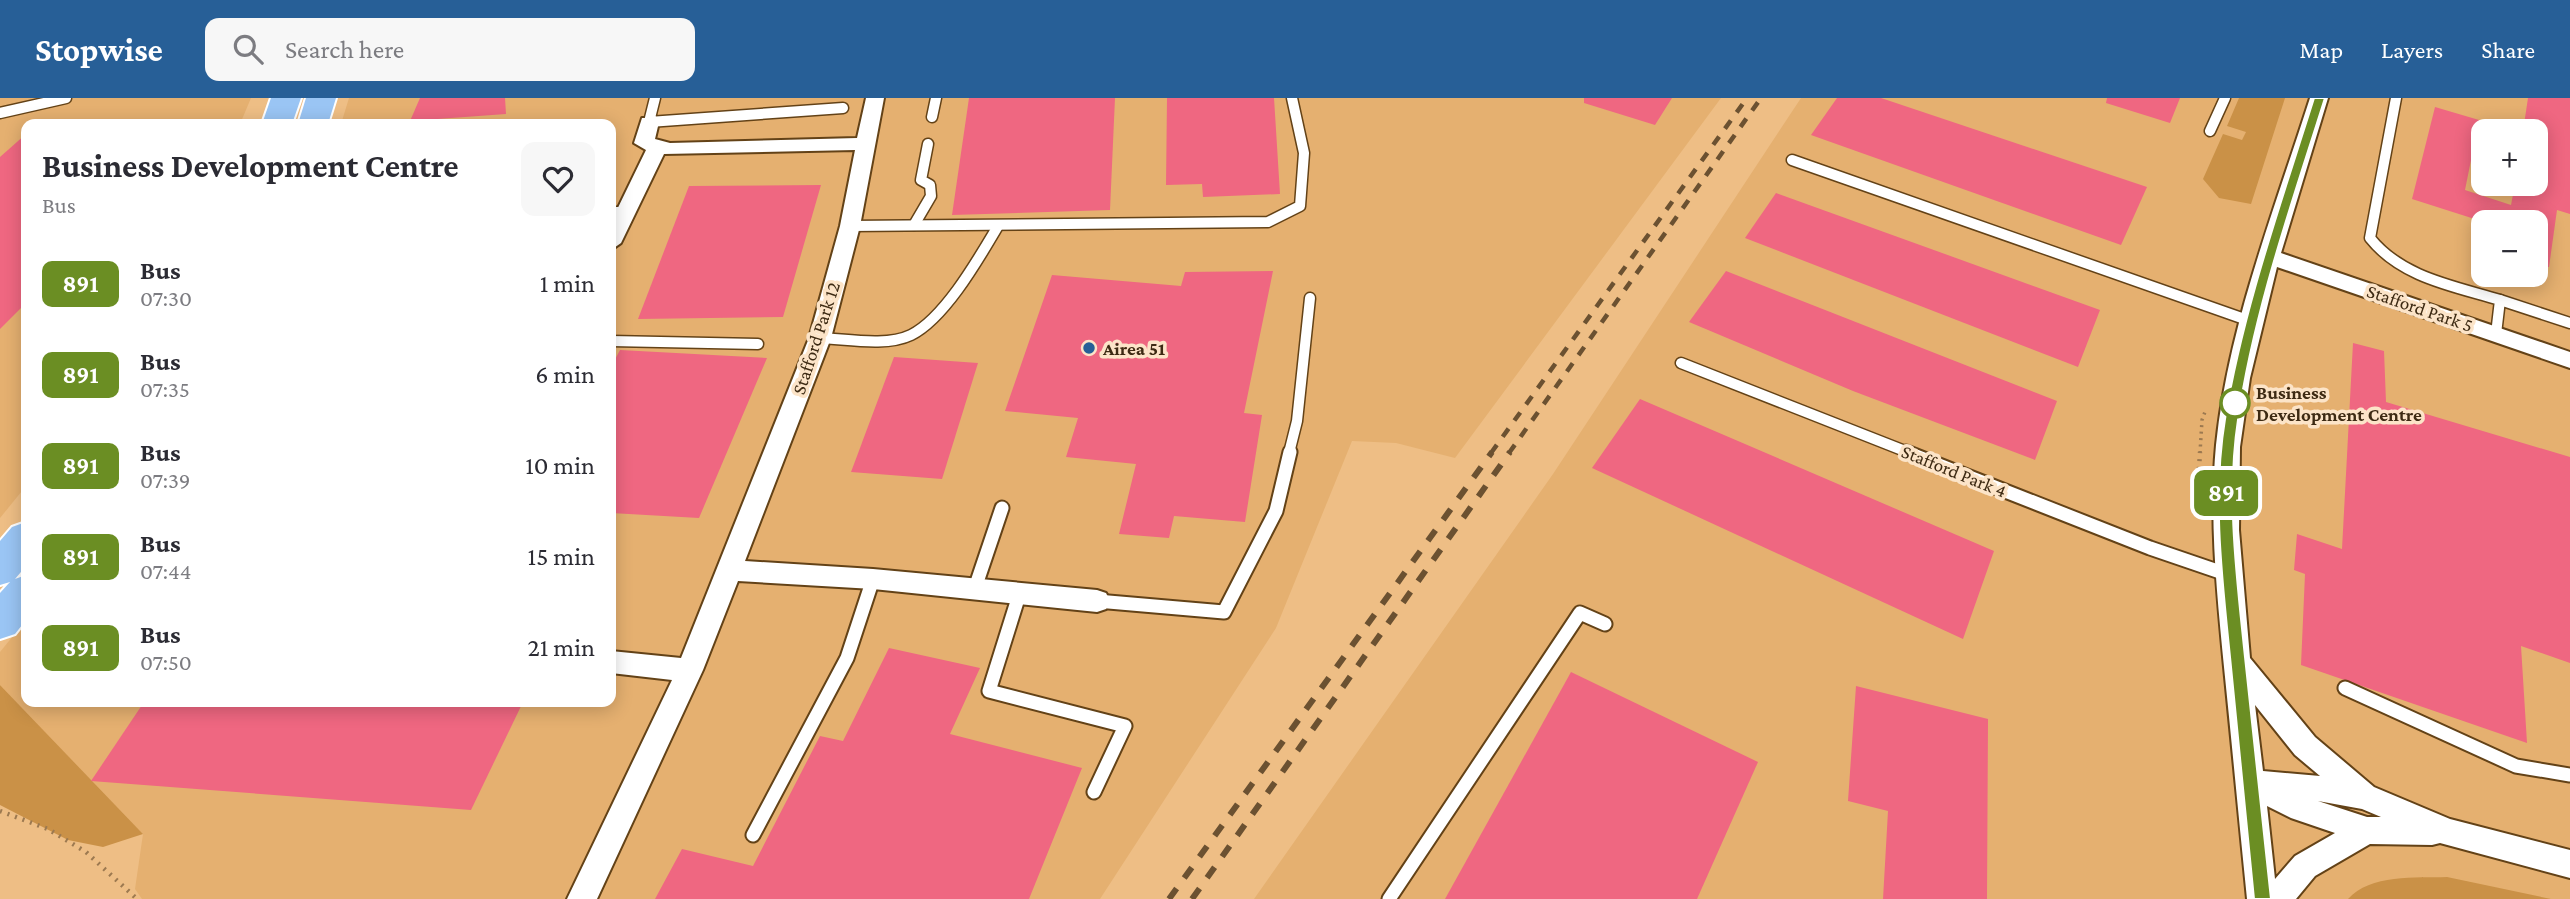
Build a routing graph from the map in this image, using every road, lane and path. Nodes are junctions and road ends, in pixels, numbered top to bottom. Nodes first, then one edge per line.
1 (66, 98) edge
2 (286, 98) edge
3 (321, 98) edge
4 (655, 98) edge
5 (875, 98) edge
6 (936, 98) edge
7 (1292, 98) edge
8 (2225, 98) edge
9 (2319, 98) edge
10 (2396, 98) edge
11 (842, 108) dead end
12 (0, 113) edge
13 (932, 117) dead end
14 (279, 119) edge
15 (315, 119) edge
16 (649, 122) junction
17 (2210, 131) dead end
18 (867, 144) junction
19 (928, 144) dead end
20 (657, 147) junction
21 (1791, 160) dead end
22 (618, 212) edge
23 (914, 225) junction
24 (850, 226) junction
25 (998, 226) junction
26 (2270, 257) junction
27 (1310, 298) dead end
28 (2500, 300) junction
29 (2254, 322) junction
30 (2570, 323) edge
31 (2496, 334) junction
32 (820, 338) junction
33 (616, 341) edge
34 (758, 344) dead end
35 (2570, 360) edge
36 (1681, 363) dead end
37 (1002, 508) dead end
38 (21, 544) edge
39 (0, 569) edge
40 (730, 570) junction
41 (2229, 575) junction
42 (873, 579) junction
43 (975, 588) junction
44 (1020, 592) junction
45 (21, 598) edge
46 (1097, 601) joint
47 (0, 622) edge
48 (1605, 624) dead end
49 (616, 663) edge
50 (2238, 663) junction
51 (690, 670) junction
52 (2345, 688) dead end
53 (2570, 775) edge
54 (2250, 783) junction
55 (1094, 792) dead end
56 (2364, 796) junction
57 (0, 811) edge
58 (2367, 830) junction
59 (2447, 832) junction
60 (753, 835) dead end
61 (2570, 864) edge
62 (137, 899) edge
63 (582, 899) edge
64 (1389, 899) edge
65 (2262, 899) edge
66 (2277, 899) edge

1 - 12 lane
2 - 14 highway
3 - 15 highway
4 - 16 lane
5 - 18 street, Stafford Park 12
6 - 13 lane
7 - 25 lane
8 - 17 lane
9 - 26 street
10 - 28 lane
11 - 16 lane
16 - 20 street
18 - 20 street
18 - 24 street, Stafford Park 12
19 - 23 lane
20 - 22 street
21 - 29 lane
23 - 24 lane
23 - 25 lane
24 - 32 street, Stafford Park 12
25 - 32 lane
26 - 29 street
26 - 31 street, Stafford Park 5
27 - 46 lane
28 - 30 lane
28 - 31 lane
29 - 41 street
31 - 35 street, Stafford Park 5
32 - 40 street, Stafford Park 12
33 - 34 lane
36 - 41 lane, Stafford Park 4
37 - 43 lane
38 - 39 highway
40 - 42 street
40 - 51 street, Stafford Park 12
41 - 50 street
42 - 43 street
42 - 60 lane
43 - 44 street
44 - 46 street
44 - 55 lane
45 - 47 highway
48 - 64 lane
49 - 51 street
50 - 54 street
50 - 56 street
51 - 63 street, Stafford Park 12
52 - 53 lane
54 - 56 street
54 - 58 street
54 - 65 street
56 - 59 street
57 - 62 path
58 - 59 street
58 - 66 street
59 - 61 street

